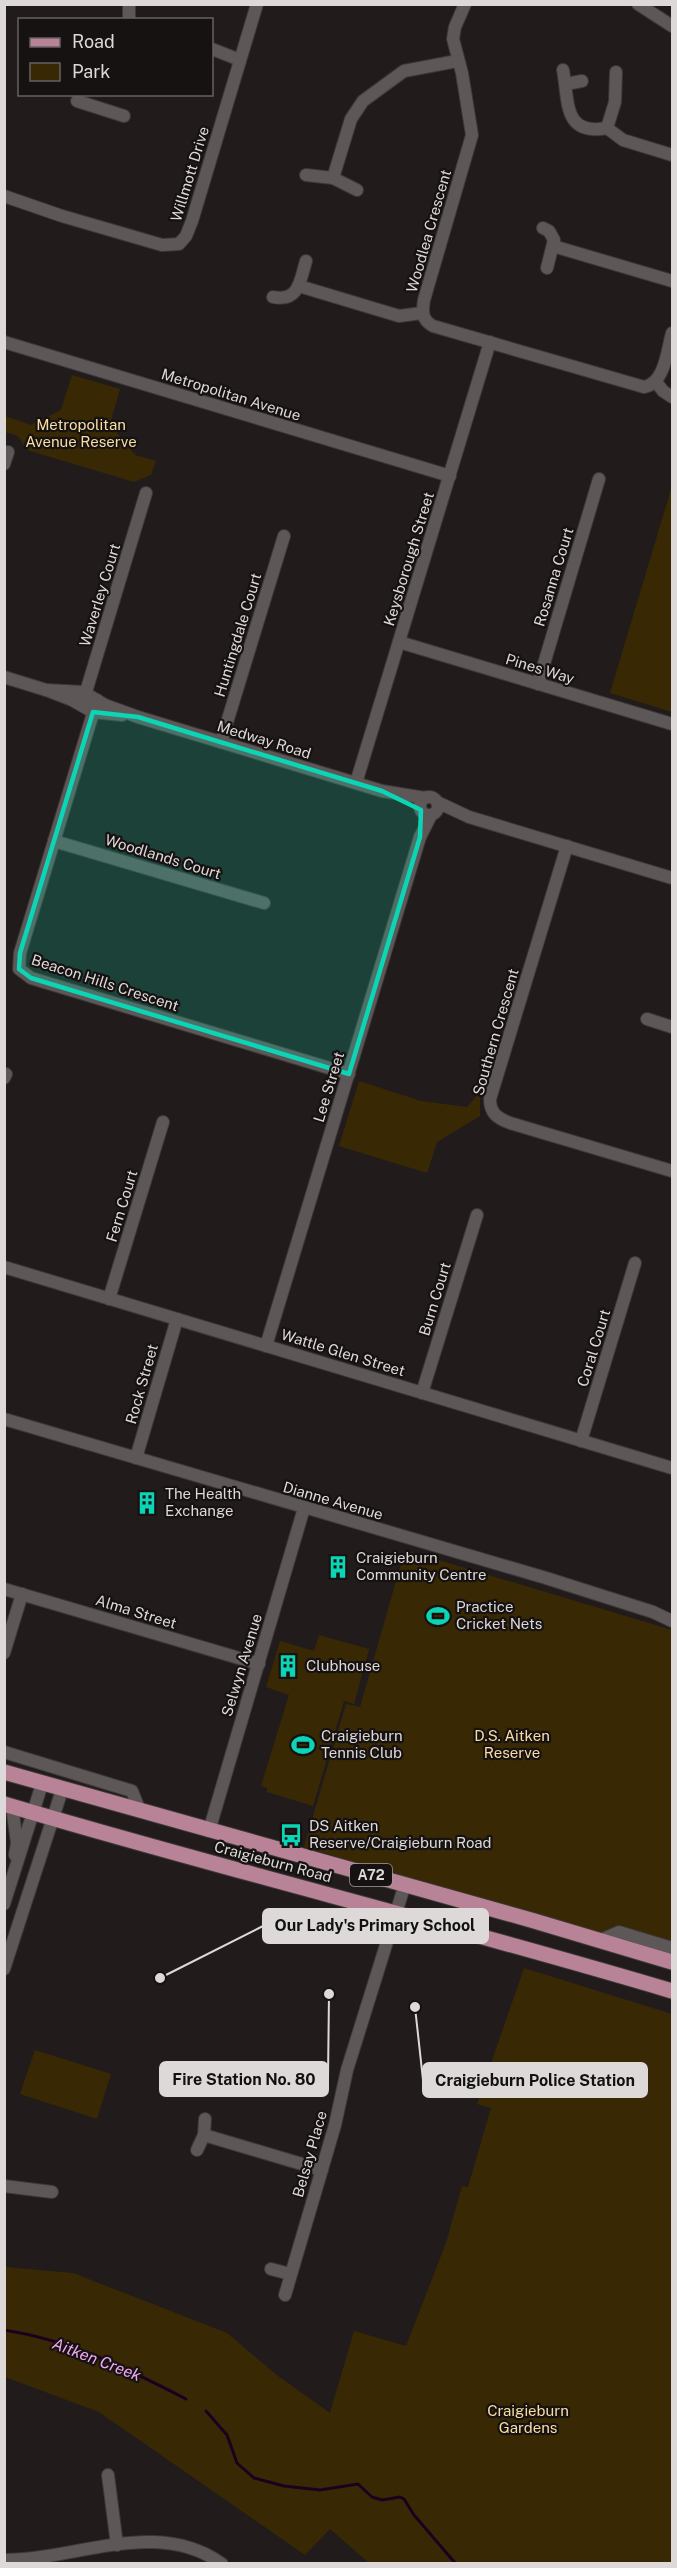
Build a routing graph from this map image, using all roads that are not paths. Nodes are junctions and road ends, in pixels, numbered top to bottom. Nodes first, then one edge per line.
1 (256, 4) edge
2 (465, 4) edge
3 (638, 4) edge
4 (672, 26) edge
5 (213, 49) edge
6 (240, 60) junction
7 (458, 61) junction
8 (563, 70) dead end
9 (616, 72) dead end
10 (582, 81) dead end
11 (566, 84) junction
12 (101, 96) edge
13 (77, 101) dead end
14 (98, 108) junction
15 (124, 116) dead end
16 (607, 128) junction
17 (672, 155) edge
18 (306, 175) dead end
19 (333, 178) junction
20 (357, 190) dead end
21 (4, 196) edge
22 (543, 228) dead end
23 (553, 246) junction
24 (306, 261) dead end
25 (547, 268) dead end
26 (672, 281) edge
27 (299, 286) junction
28 (273, 297) dead end
29 (422, 313) junction
30 (672, 333) edge
31 (4, 342) edge
32 (490, 342) junction
33 (656, 382) junction
34 (672, 397) edge
35 (450, 476) junction
36 (599, 479) dead end
37 (146, 493) dead end
38 (284, 536) dead end
39 (399, 642) junction
40 (4, 677) edge
41 (538, 684) junction
42 (89, 703) junction
43 (672, 724) edge
44 (221, 742) junction
45 (356, 783) junction
46 (428, 809) junction
47 (54, 840) junction
48 (567, 846) junction
49 (672, 878) edge
50 (264, 903) dead end
51 (647, 1019) dead end
52 (672, 1027) edge
53 (349, 1074) junction
54 (163, 1122) dead end
55 (672, 1171) edge
56 (477, 1215) dead end
57 (635, 1263) dead end
58 (4, 1267) edge
59 (109, 1299) junction
60 (177, 1319) junction
61 (266, 1346) junction
62 (422, 1393) junction
63 (4, 1419) edge
64 (581, 1441) junction
65 (136, 1458) junction
66 (672, 1468) edge
67 (304, 1508) junction
68 (4, 1589) edge
69 (22, 1594) junction
70 (653, 1612) junction
71 (672, 1614) edge
72 (672, 1621) edge
73 (4, 1653) edge
74 (259, 1664) junction
75 (4, 1752) edge
76 (4, 1772) edge
77 (42, 1784) junction
78 (62, 1790) junction
79 (8, 1805) edge
80 (140, 1811) junction
81 (33, 1812) junction
82 (54, 1819) junction
83 (209, 1831) junction
84 (11, 1884) junction
85 (405, 1884) junction
86 (30, 1890) junction
87 (4, 1904) edge
88 (390, 1913) junction
89 (601, 1940) junction
90 (672, 1948) edge
91 (672, 1962) edge
92 (4, 1970) edge
93 (672, 1990) edge
94 (205, 2119) dead end
95 (204, 2134) junction
96 (197, 2150) dead end
97 (322, 2170) junction
98 (4, 2186) edge
99 (52, 2192) dead end
100 (271, 2269) dead end
101 (290, 2274) junction
102 (285, 2295) dead end
103 (108, 2475) dead end
104 (117, 2545) junction
105 (4, 2560) edge
106 (222, 2564) edge

1 - 6 street, Willmott Drive
2 - 7 street, Woodlea Crescent
3 - 4 street
5 - 6 street
6 - 21 street, Willmott Drive
7 - 19 street
7 - 29 street, Woodlea Crescent
8 - 11 street
9 - 16 street
10 - 11 street
11 - 16 street
12 - 14 street
13 - 14 street
14 - 15 street
16 - 17 street
18 - 19 street
19 - 20 street
22 - 23 street
23 - 25 street
23 - 26 street
24 - 27 street
27 - 28 street
27 - 29 street
29 - 32 street, Woodlea Crescent
30 - 33 street
31 - 35 street, Metropolitan Avenue
32 - 33 street, Woodlea Crescent
32 - 35 street, Keysborough Street
33 - 34 street
35 - 39 street, Keysborough Street
36 - 41 street, Rosanna Court
37 - 42 street, Waverley Court
38 - 44 street, Huntingdale Court
39 - 41 street, Pines Way
39 - 45 street, Keysborough Street
40 - 42 street, Medway Road
41 - 43 street, Pines Way
42 - 44 street, Medway Road
42 - 47 street, Beacon Hills Crescent
44 - 45 street, Medway Road
45 - 46 street, Medway Road
46 - 48 street, Medway Road
46 - 53 street, Lee Street
47 - 50 street, Woodlands Court
47 - 53 street, Beacon Hills Crescent
48 - 49 street, Medway Road
48 - 55 street, Southern Crescent
51 - 52 street
53 - 61 street, Lee Street
54 - 59 street, Fern Court
56 - 62 street, Burn Court
57 - 64 street, Coral Court
58 - 59 street, Wattle Glen Street
59 - 60 street, Wattle Glen Street
60 - 61 street, Wattle Glen Street
60 - 65 street, Rock Street
61 - 62 street, Wattle Glen Street
62 - 64 street, Wattle Glen Street
63 - 65 street, Dianne Avenue
64 - 66 street, Wattle Glen Street
65 - 67 street, Dianne Avenue
67 - 70 street, Dianne Avenue
67 - 74 street, Selwyn Avenue
68 - 69 street, Alma Street
69 - 73 street
69 - 74 street, Alma Street
70 - 71 street, Dianne Avenue
70 - 72 street, Dianne Avenue
74 - 83 street, Selwyn Avenue
75 - 80 street
76 - 77 main road, Craigieburn Road / A72
77 - 78 main road, Craigieburn Road / A72
77 - 81 street
78 - 80 main road, Craigieburn Road / A72
78 - 82 street
79 - 81 main road, Craigieburn Road / A72
79 - 84 street
80 - 83 main road, Craigieburn Road / A72
81 - 82 main road, Craigieburn Road / A72
81 - 84 street
82 - 86 street
82 - 88 main road, Craigieburn Road / A72
83 - 85 main road, Craigieburn Road / A72
84 - 86 street
84 - 87 street
85 - 88 street, Belsay Place
85 - 89 main road, Craigieburn Road / A72
86 - 92 street
88 - 93 main road, Craigieburn Road / A72
88 - 97 street, Belsay Place
89 - 90 street, Craigieburn Road
89 - 91 main road, Craigieburn Road / A72
94 - 95 street
95 - 96 street
95 - 97 street
97 - 101 street, Belsay Place
98 - 99 street
100 - 101 street
101 - 102 street, Belsay Place
103 - 104 street
104 - 105 street
104 - 106 street

